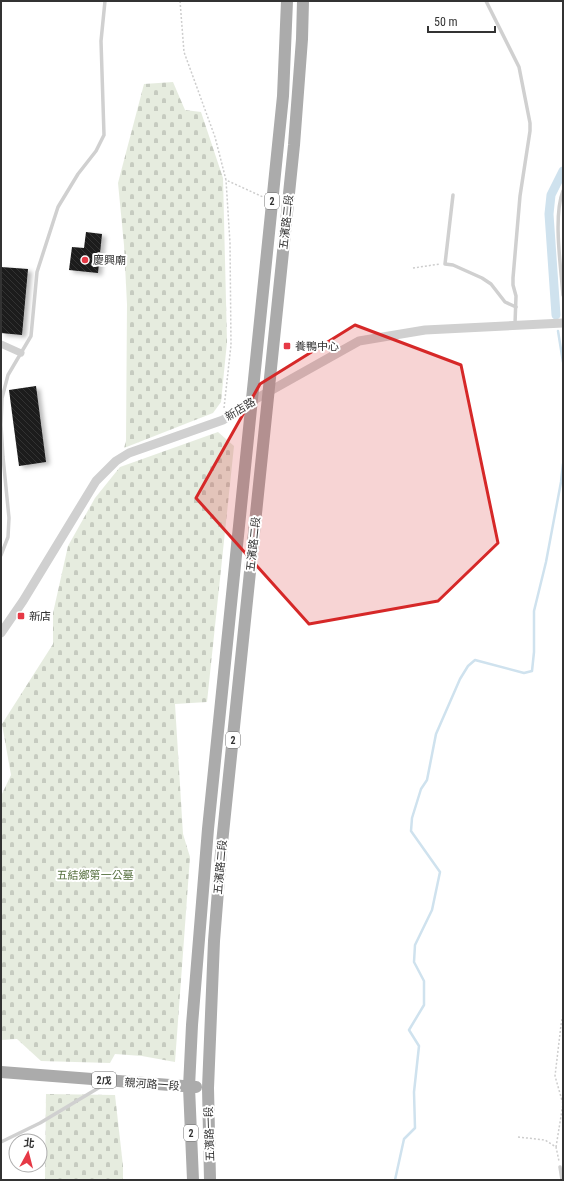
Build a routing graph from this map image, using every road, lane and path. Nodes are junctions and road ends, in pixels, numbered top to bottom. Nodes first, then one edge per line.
1 (105, 1) edge
2 (180, 1) edge
3 (287, 1) edge
4 (303, 1) edge
5 (486, 1) edge
6 (226, 180) junction
7 (563, 191) edge
8 (453, 195) dead end
9 (272, 202) junction
10 (445, 264) junction
11 (413, 268) dead end
12 (563, 295) edge
13 (516, 307) junction
14 (563, 323) edge
15 (515, 324) junction
16 (1, 344) edge
17 (21, 353) junction
18 (268, 393) junction
19 (252, 401) junction
20 (223, 420) junction
21 (1, 555) edge
22 (1, 632) edge
23 (563, 1016) edge
24 (1, 1072) edge
25 (110, 1080) junction
26 (189, 1087) junction
27 (208, 1088) junction
28 (518, 1137) dead end
29 (1, 1142) edge
30 (556, 1147) junction
31 (560, 1167) joint
32 (193, 1180) edge
33 (210, 1180) edge
34 (562, 1180) edge

1 - 17 lane
2 - 6 path
3 - 9 main road, 五濱路二段 / 2
4 - 18 main road, 五濱路二段 / 2
5 - 13 lane
6 - 9 path
6 - 20 path
7 - 12 lane
8 - 10 lane
9 - 19 main road, 五濱路二段 / 2
10 - 11 path
10 - 13 lane
13 - 15 lane
14 - 15 street, 新店路
15 - 18 street, 新店路
16 - 17 street
17 - 21 lane
18 - 19 street, 新店路
18 - 27 main road, 五濱路二段 / 2
19 - 20 street, 新店路
19 - 26 main road, 五濱路二段 / 2
20 - 22 street, 新店路
23 - 30 path
24 - 25 main road, 親河路一段 / 2戊
25 - 26 main road, 親河路一段 / 2戊
25 - 29 lane
26 - 27 main road, 親河路一段 / 2戊
26 - 32 main road, 五濱路一段 / 2
27 - 33 main road, 五濱路一段 / 2
28 - 30 path
30 - 31 path
31 - 34 lane

